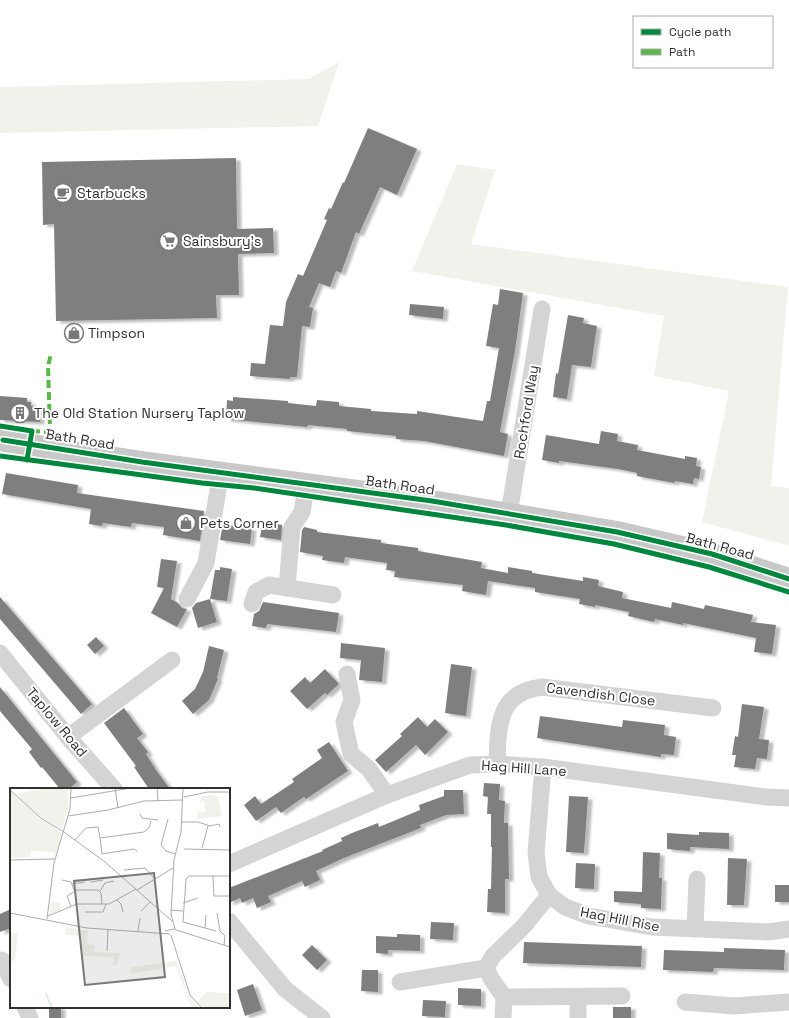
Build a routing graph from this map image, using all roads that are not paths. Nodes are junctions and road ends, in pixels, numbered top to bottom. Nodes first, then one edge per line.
1 (542, 309) dead end
2 (1, 439) edge
3 (221, 472) junction
4 (307, 483) junction
5 (509, 514) junction
6 (789, 579) edge
7 (287, 588) junction
8 (333, 595) dead end
9 (187, 598) dead end
10 (252, 604) dead end
11 (0, 654) edge
12 (172, 660) dead end
13 (347, 674) dead end
14 (713, 708) dead end
15 (68, 737) junction
16 (497, 764) junction
17 (543, 767) junction
18 (113, 788) edge
19 (387, 795) junction
20 (789, 798) edge
21 (230, 864) edge
22 (697, 879) dead end
23 (549, 894) junction
24 (230, 922) edge
25 (695, 929) junction
26 (789, 929) edge
27 (4, 959) edge
28 (486, 968) junction
29 (10, 976) edge
30 (400, 982) dead end
31 (622, 996) dead end
32 (504, 997) junction
33 (578, 997) junction
34 (685, 1002) dead end
35 (789, 1002) edge
36 (25, 1008) edge
37 (734, 1012) edge
38 (30, 1018) edge
39 (322, 1018) edge
40 (504, 1018) edge
41 (578, 1018) edge

1 - 5 street, Rochford Way
2 - 3 main road, Bath Road
3 - 4 main road, Bath Road
3 - 9 street
4 - 5 main road, Bath Road
4 - 7 street
5 - 6 main road, Bath Road
7 - 8 street
7 - 10 street
11 - 15 street, Taplow Road
12 - 15 street
13 - 19 street
14 - 16 street, Cavendish Close
15 - 18 street, Taplow Road
16 - 17 street, Hag Hill Lane
16 - 19 street, Hag Hill Lane
17 - 20 street, Hag Hill Lane
17 - 23 street, Hag Hill Rise
19 - 21 street, Hag Hill Lane
22 - 25 street
23 - 25 street, Hag Hill Rise
23 - 28 street
24 - 39 street
25 - 26 street, Hag Hill Rise
27 - 29 street
28 - 30 street
28 - 32 street
31 - 33 street
32 - 33 street
32 - 40 street
33 - 41 street
34 - 37 street
35 - 37 street
36 - 38 street

